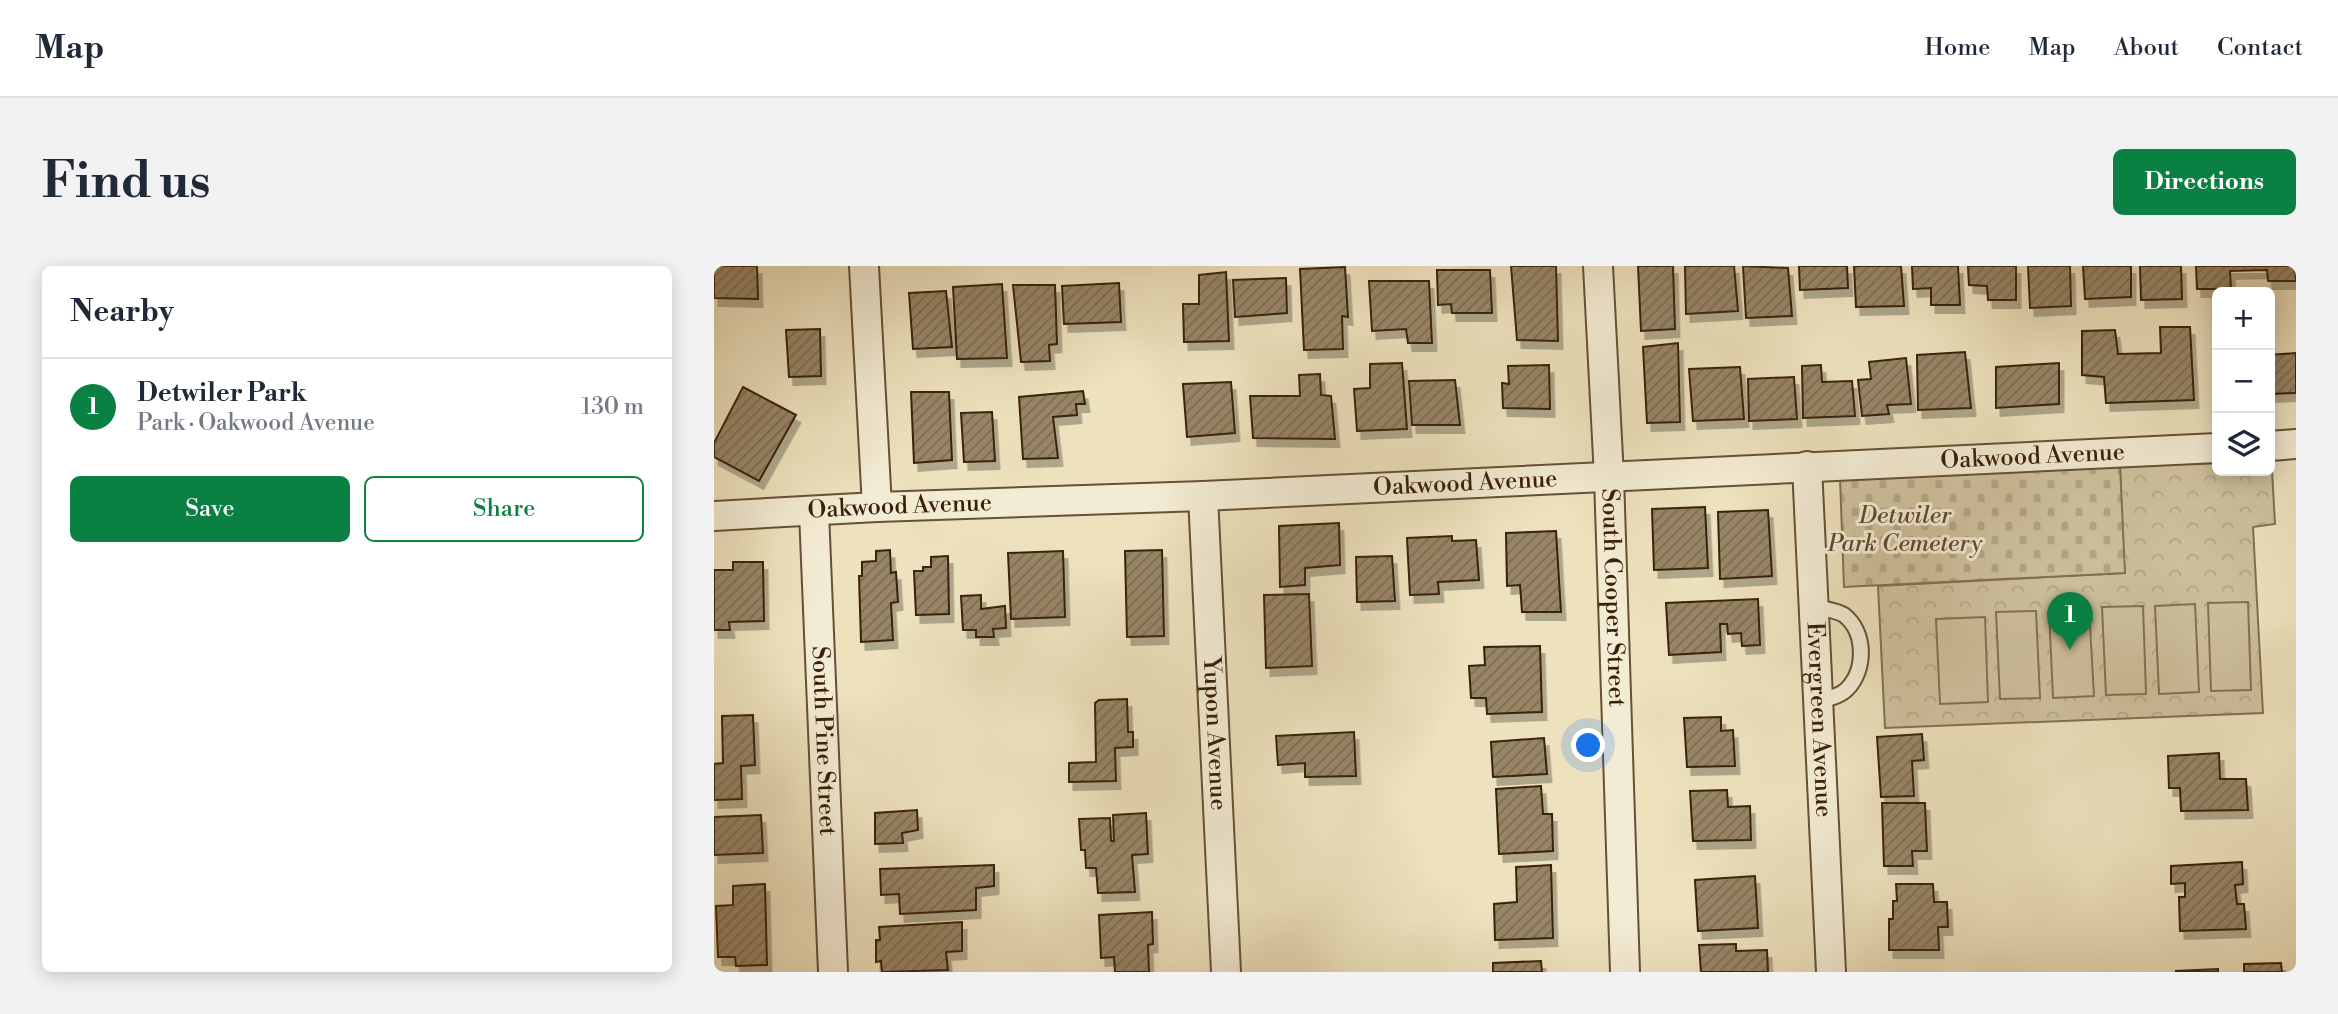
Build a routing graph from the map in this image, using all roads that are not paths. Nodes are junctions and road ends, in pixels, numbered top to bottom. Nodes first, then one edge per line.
1 (864, 266) edge
2 (1598, 266) edge
3 (2296, 444) edge
4 (2275, 446) edge
5 (2212, 448) edge
6 (1807, 466) junction
7 (1609, 477) junction
8 (1203, 496) junction
9 (877, 507) junction
10 (814, 512) junction
11 (714, 516) edge
12 (1813, 606) junction
13 (1817, 702) junction
14 (833, 972) edge
15 (1226, 972) edge
16 (1625, 972) edge
17 (1831, 972) edge

1 - 9 street
2 - 7 street, South Cooper Street
3 - 4 street
5 - 6 street, Oakwood Avenue
6 - 7 street, Oakwood Avenue
6 - 12 street, Evergreen Avenue
7 - 8 street, Oakwood Avenue
7 - 16 street, South Cooper Street
8 - 9 street, Oakwood Avenue
8 - 15 street, Yupon Avenue
9 - 10 street, Oakwood Avenue
10 - 11 street, Oakwood Avenue
10 - 14 street, South Pine Street
12 - 13 street, Evergreen Avenue
12 - 13 lane
13 - 17 street, Evergreen Avenue

